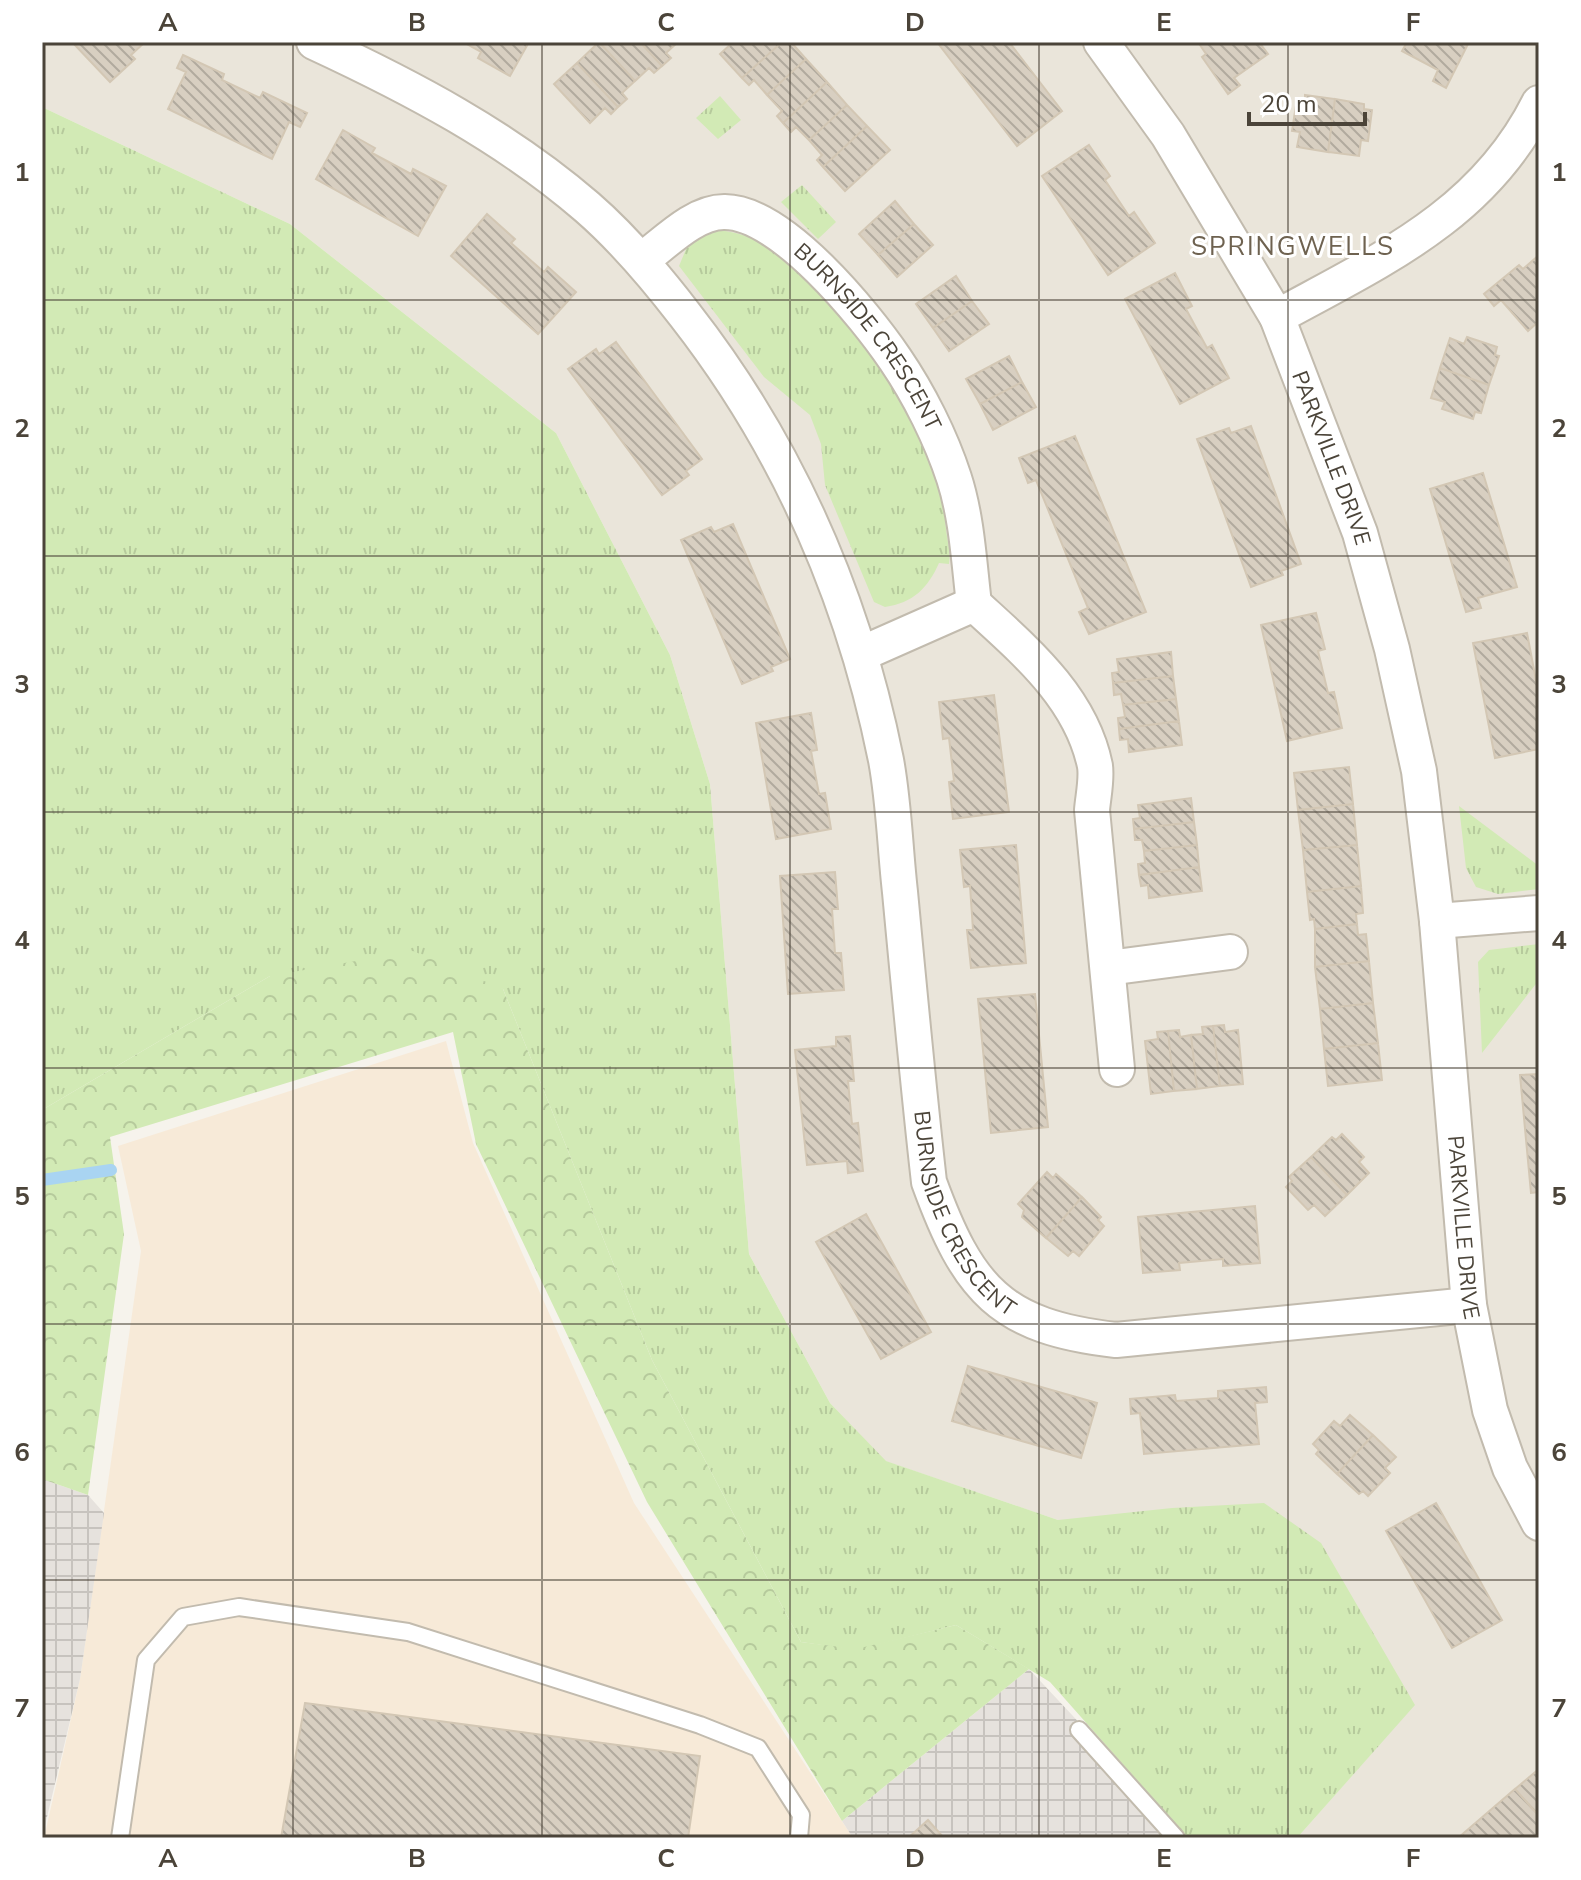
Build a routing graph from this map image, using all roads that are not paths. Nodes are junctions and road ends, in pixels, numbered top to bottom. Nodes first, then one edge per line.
1 (314, 42) edge
2 (1101, 42) edge
3 (1539, 103) edge
4 (642, 260) junction
5 (1277, 317) junction
6 (974, 604) junction
7 (861, 654) junction
8 (1539, 913) edge
9 (1437, 921) junction
10 (1230, 952) dead end
11 (1108, 968) junction
12 (1117, 1069) dead end
13 (1469, 1305) junction
14 (1539, 1523) edge
15 (1079, 1730) dead end
16 (120, 1838) edge
17 (799, 1838) edge
18 (1176, 1838) edge

1 - 4 street, BURNSIDE CRESCENT
2 - 5 street, PARKVILLE DRIVE
3 - 5 street
4 - 6 street, BURNSIDE CRESCENT
4 - 7 street, BURNSIDE CRESCENT
5 - 9 street, PARKVILLE DRIVE
6 - 7 street
6 - 11 street
7 - 13 street, BURNSIDE CRESCENT
8 - 9 street
9 - 13 street, PARKVILLE DRIVE
10 - 11 street
11 - 12 street
13 - 14 street, PARKVILLE DRIVE
15 - 18 lane
16 - 17 lane

